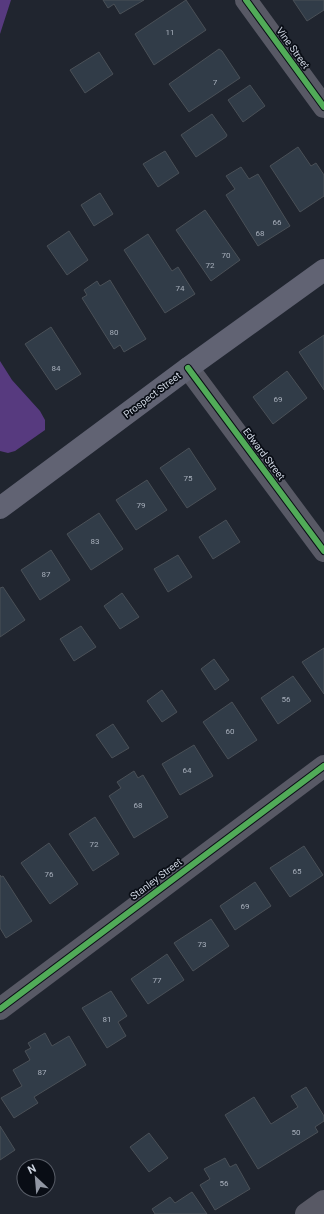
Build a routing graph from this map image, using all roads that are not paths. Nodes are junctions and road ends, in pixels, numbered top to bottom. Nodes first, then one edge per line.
1 (246, 0) edge
2 (324, 107) edge
3 (324, 270) edge
4 (188, 368) junction
5 (0, 508) edge
6 (324, 551) edge
7 (324, 766) edge
8 (0, 1009) edge
9 (324, 1201) edge
10 (306, 1214) edge

1 - 2 street, Vine Street
3 - 4 main road, Prospect Street
4 - 5 main road, Prospect Street
4 - 6 street, Edward Street
7 - 8 street, Stanley Street
9 - 10 street

